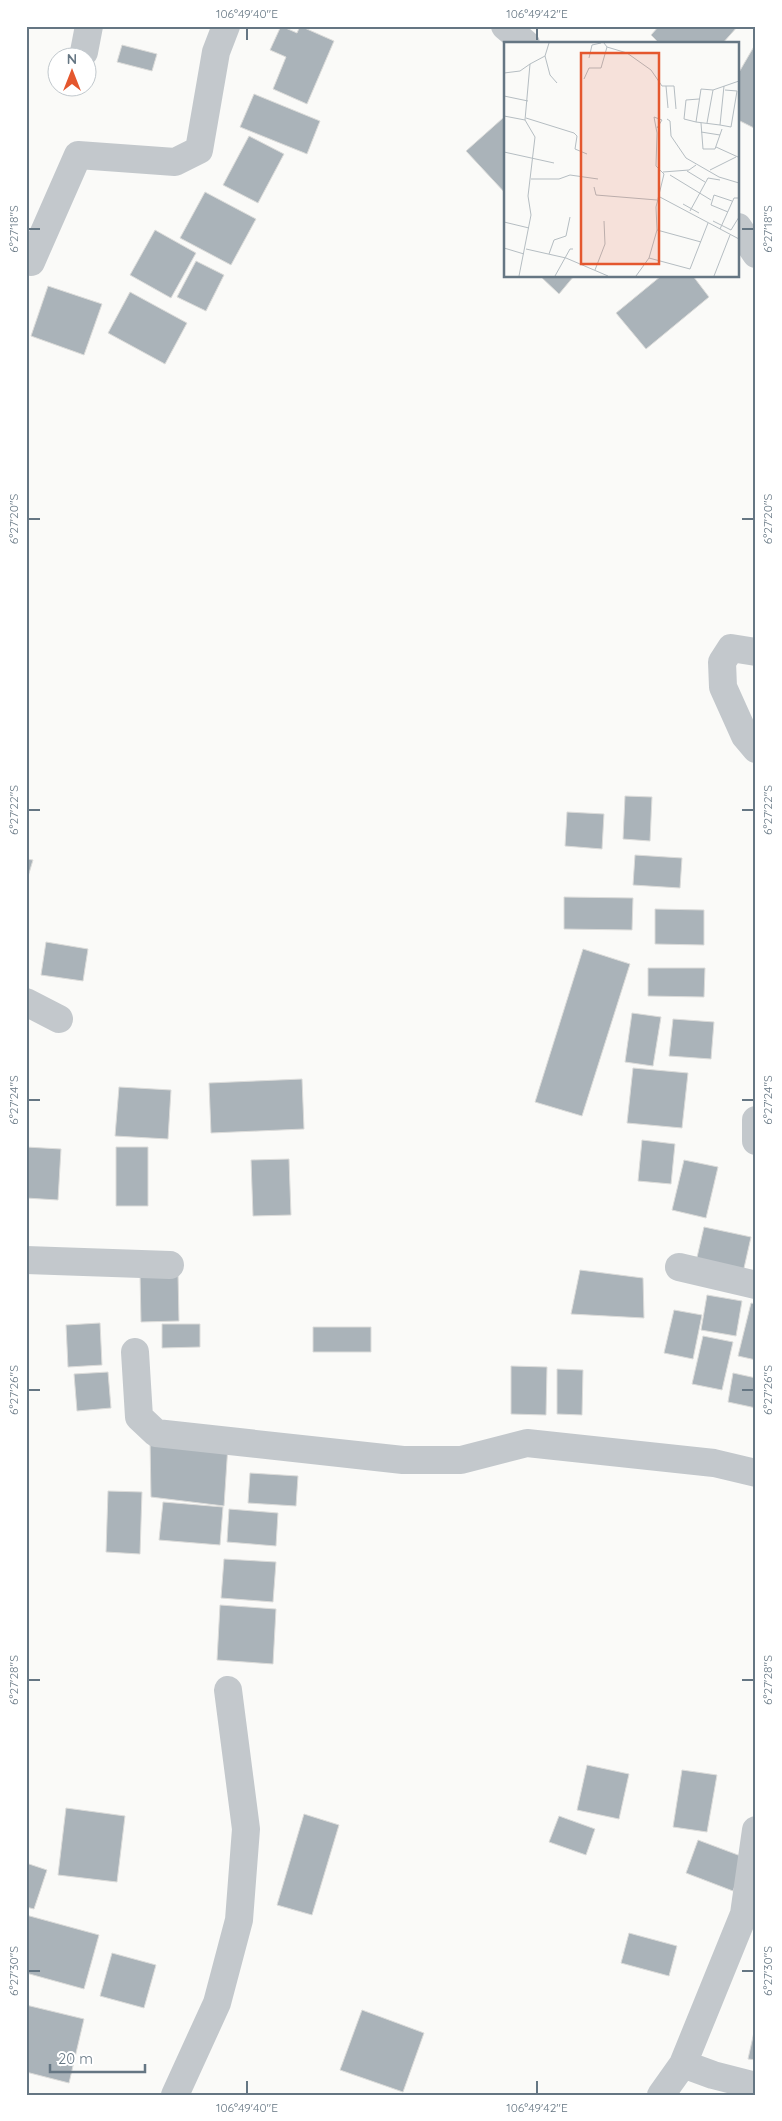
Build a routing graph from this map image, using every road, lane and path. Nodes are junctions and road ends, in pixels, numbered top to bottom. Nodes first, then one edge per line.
1 (226, 26) edge
2 (505, 26) edge
3 (524, 42) edge
4 (740, 230) edge
5 (756, 254) edge
6 (31, 262) dead end
7 (756, 652) edge
8 (756, 749) edge
9 (26, 1002) edge
10 (59, 1019) dead end
11 (756, 1120) edge
12 (756, 1141) edge
13 (26, 1260) edge
14 (170, 1265) dead end
15 (678, 1267) dead end
16 (756, 1285) edge
17 (135, 1352) dead end
18 (756, 1473) edge
19 (228, 1690) dead end
20 (756, 1830) edge
21 (683, 2064) junction
22 (756, 2086) edge
23 (175, 2095) edge
24 (661, 2095) edge

1 - 6 street
2 - 3 street
4 - 5 street
7 - 8 street
9 - 10 street
11 - 12 street
13 - 14 street
15 - 16 street
17 - 18 street
19 - 23 street
20 - 21 street
21 - 22 street
21 - 24 street

